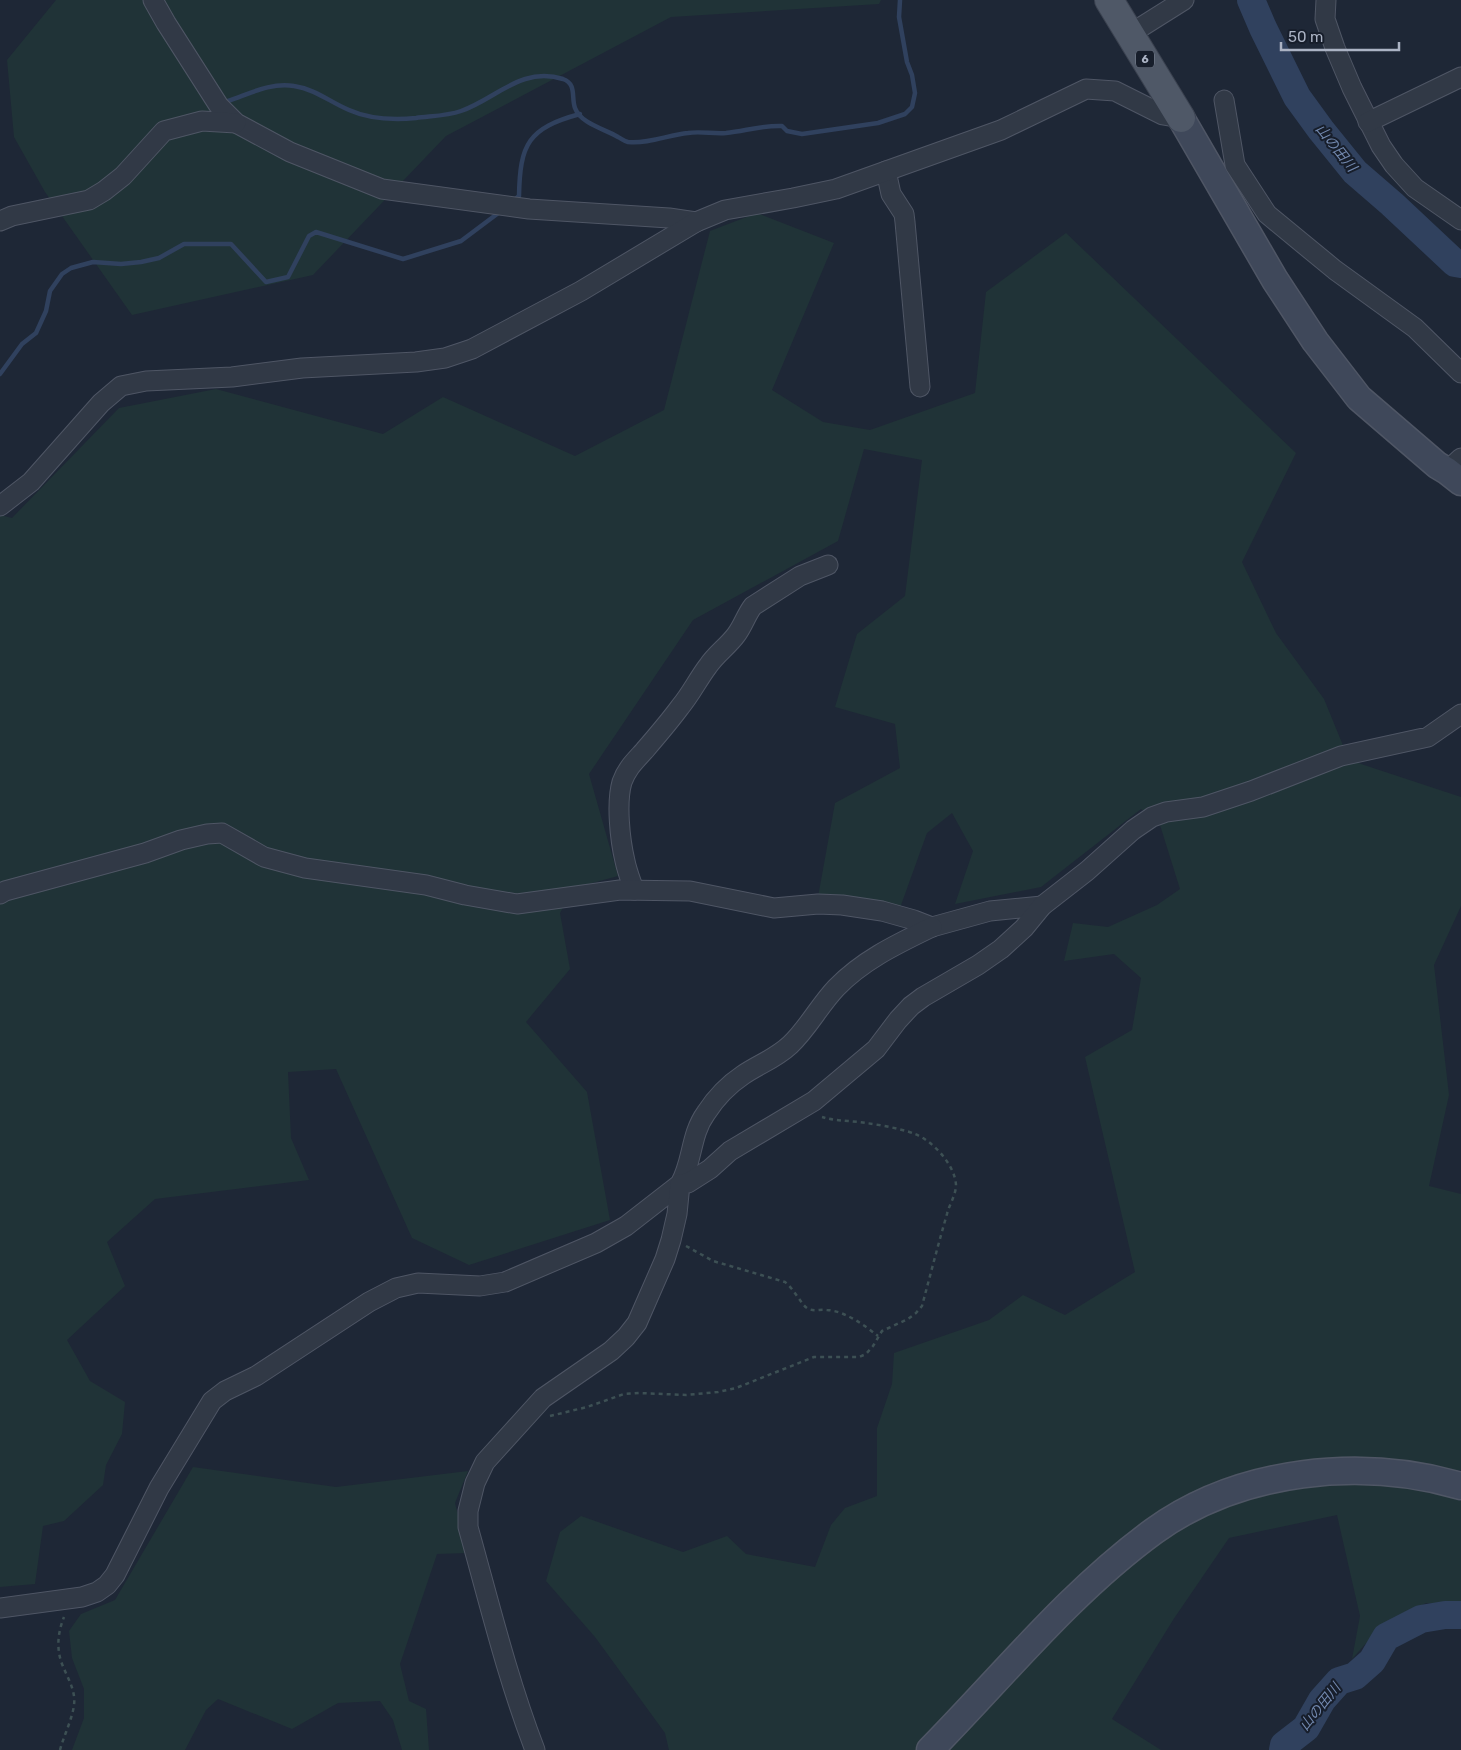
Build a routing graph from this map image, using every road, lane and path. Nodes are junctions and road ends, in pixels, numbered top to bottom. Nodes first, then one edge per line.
1 (153, 0) edge
2 (1109, 0) edge
3 (1184, 0) edge
4 (1326, 0) edge
5 (1130, 34) junction
6 (1461, 77) edge
7 (1224, 100) dead end
8 (1181, 118) junction
9 (1368, 122) junction
10 (236, 123) junction
11 (886, 170) junction
12 (1461, 220) edge
13 (0, 221) edge
14 (696, 222) junction
15 (1461, 373) edge
16 (920, 387) dead end
17 (1456, 470) edge
18 (0, 506) edge
19 (828, 565) dead end
20 (1461, 714) edge
21 (634, 890) junction
22 (0, 894) edge
23 (1042, 906) junction
24 (932, 927) junction
25 (803, 1107) junction
26 (680, 1184) junction
27 (672, 1237) junction
28 (878, 1336) junction
29 (526, 1418) junction
30 (1461, 1486) edge
31 (71, 1598) junction
32 (0, 1608) edge
33 (60, 1750) edge
34 (535, 1750) edge
35 (930, 1750) edge

1 - 10 street
2 - 5 main road, 6
3 - 5 street
4 - 9 street
5 - 8 main road, 6
6 - 9 street
7 - 15 street
8 - 11 street
8 - 17 street
9 - 12 street
10 - 13 street
10 - 14 street
11 - 14 street
11 - 16 street
14 - 18 street
19 - 21 street
20 - 23 street
21 - 22 street
21 - 24 street
23 - 24 street
23 - 25 street
24 - 26 street
25 - 26 street
25 - 28 path
26 - 27 street
26 - 31 street
27 - 28 path
27 - 29 street
28 - 29 path
29 - 34 street
30 - 35 street
31 - 32 street
31 - 33 path

